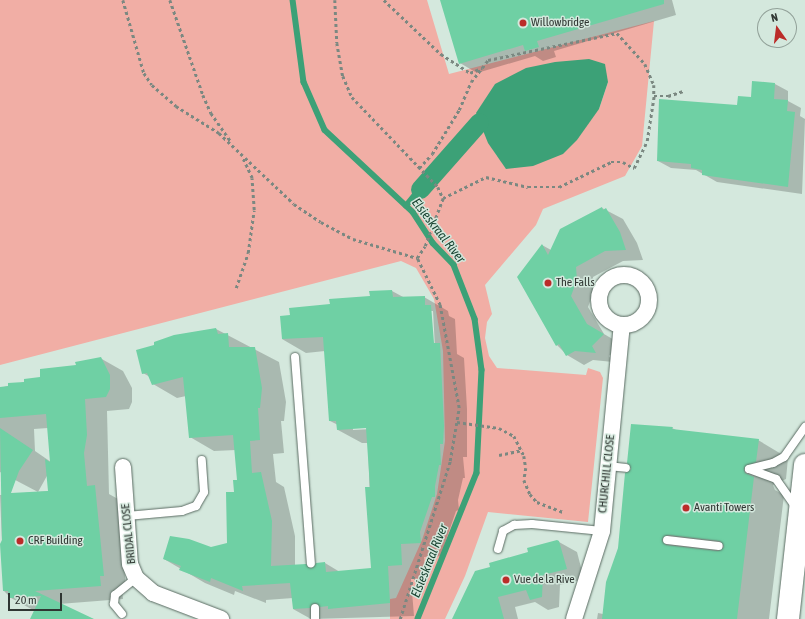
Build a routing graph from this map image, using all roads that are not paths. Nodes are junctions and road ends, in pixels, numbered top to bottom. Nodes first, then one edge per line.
1 (622, 325) dead end
2 (296, 357) dead end
3 (805, 427) edge
4 (202, 460) dead end
5 (805, 465) edge
6 (608, 466) junction
7 (123, 467) dead end
8 (626, 468) dead end
9 (801, 515) junction
10 (126, 516) junction
11 (602, 531) junction
12 (667, 540) dead end
13 (719, 546) dead end
14 (498, 549) dead end
15 (311, 563) dead end
16 (136, 578) junction
17 (315, 608) dead end
18 (122, 614) dead end
19 (221, 619) edge
20 (315, 619) edge
21 (574, 619) edge
22 (788, 619) edge

1 - 6 street, CHURCHILL CLOSE
2 - 15 lane
3 - 9 lane
4 - 10 lane
5 - 9 main road
6 - 8 lane
6 - 11 street, CHURCHILL CLOSE
7 - 10 street, BRIDAL CLOSE
9 - 22 main road
10 - 16 street, BRIDAL CLOSE
11 - 14 lane
11 - 21 street, CHURCHILL CLOSE
12 - 13 lane
16 - 18 lane
16 - 19 street, BRIDAL CLOSE
17 - 20 lane

